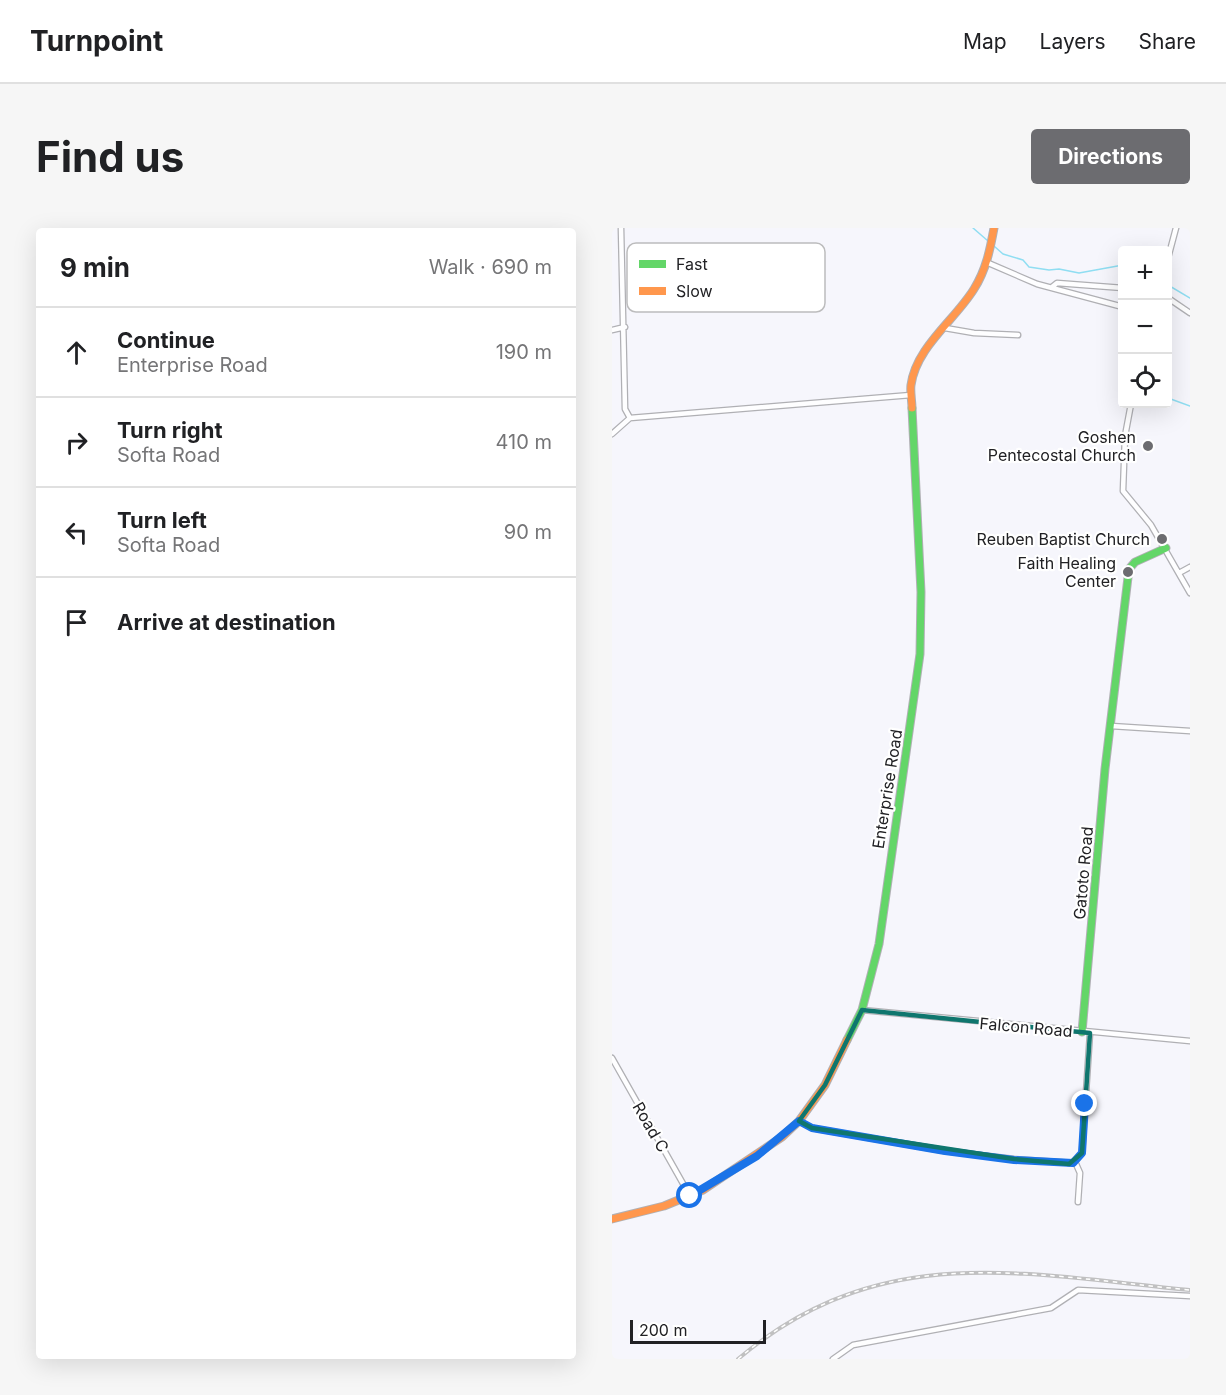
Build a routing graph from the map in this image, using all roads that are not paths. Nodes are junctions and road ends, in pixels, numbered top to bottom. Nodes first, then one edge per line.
1 (621, 228) edge
2 (1176, 228) edge
3 (994, 231) edge
4 (1171, 246) edge
5 (986, 262) junction
6 (1052, 287) junction
7 (1118, 288) edge
8 (1170, 300) edge
9 (1118, 305) edge
10 (1190, 313) edge
11 (625, 327) junction
12 (945, 328) junction
13 (612, 330) edge
14 (1018, 334) dead end
15 (911, 395) junction
16 (1130, 408) edge
17 (630, 418) junction
18 (612, 434) edge
19 (1166, 548) junction
20 (1190, 567) edge
21 (1179, 573) junction
22 (1190, 593) edge
23 (1111, 726) junction
24 (1190, 731) edge
25 (862, 1010) junction
26 (1086, 1033) junction
27 (1190, 1041) edge
28 (612, 1058) edge
29 (799, 1121) junction
30 (1073, 1163) junction
31 (690, 1196) junction
32 (1078, 1202) dead end
33 (612, 1219) edge
34 (1190, 1296) edge
35 (833, 1359) edge

1 - 11 street
2 - 4 street
3 - 5 main road, Enterprise Road
5 - 6 street
5 - 12 main road, Enterprise Road
6 - 7 street
6 - 9 street
8 - 10 street
11 - 13 street
11 - 17 street
12 - 14 street
12 - 15 main road, Enterprise Road
15 - 17 street
15 - 25 main road, Enterprise Road
16 - 19 street
17 - 18 street
19 - 21 street
19 - 23 main road, Gatoto Road
20 - 21 street
21 - 22 street
23 - 24 street
23 - 26 main road, Gatoto Road
25 - 26 street, Falcon Road
25 - 29 main road, Enterprise Road
26 - 27 street, Falcon Road
26 - 30 street
28 - 31 street, Road C
29 - 30 street
29 - 31 main road, Enterprise Road
30 - 32 street
31 - 33 main road, Enterprise Road
34 - 35 street

